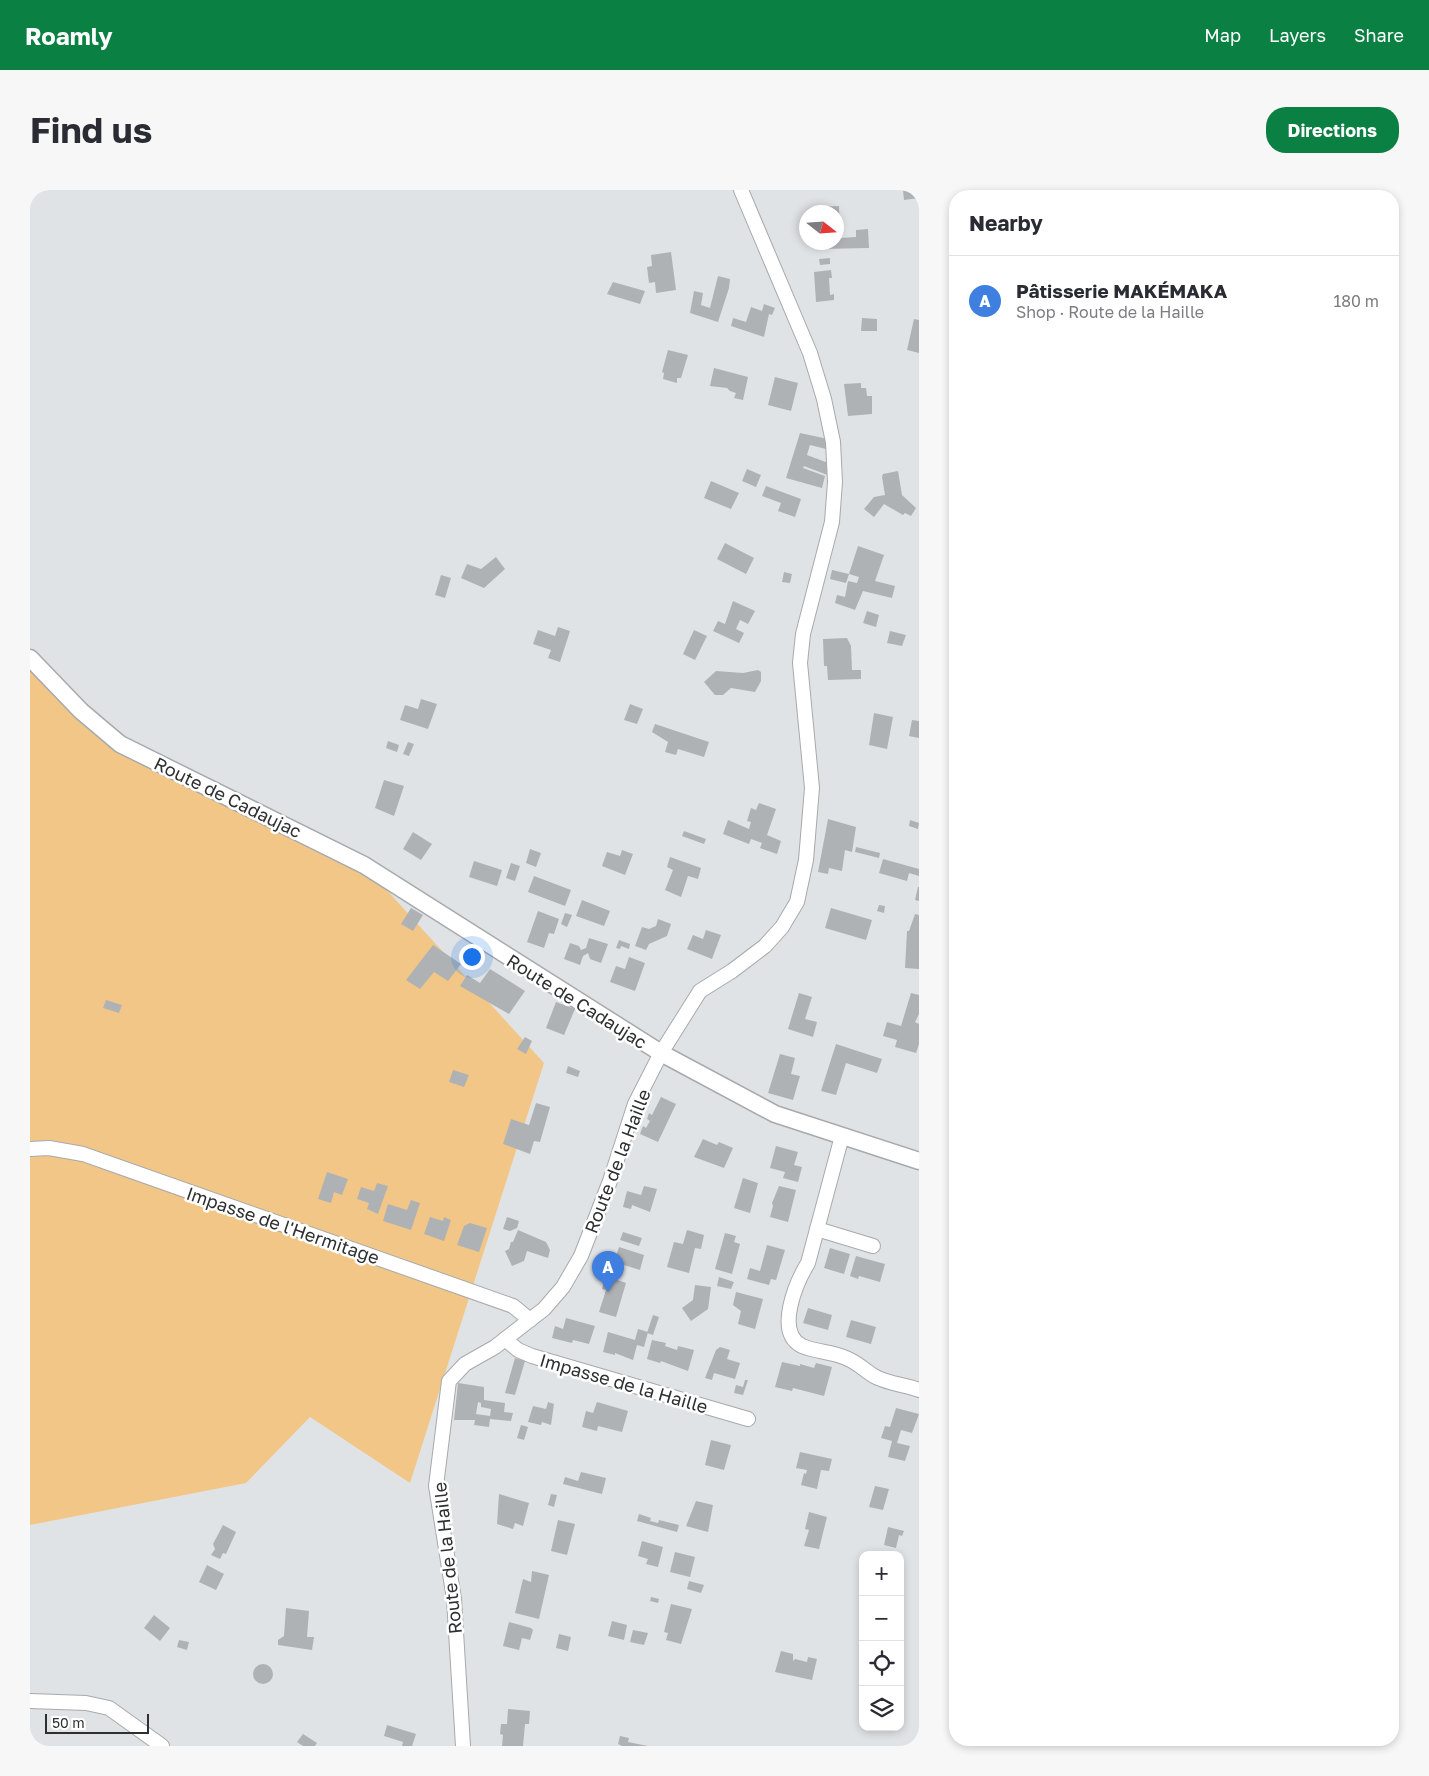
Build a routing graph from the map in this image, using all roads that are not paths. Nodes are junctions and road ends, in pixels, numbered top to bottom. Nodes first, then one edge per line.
1 (740, 190) edge
2 (30, 658) edge
3 (661, 1053) junction
4 (842, 1136) junction
5 (30, 1149) edge
6 (919, 1161) edge
7 (817, 1229) junction
8 (874, 1246) dead end
9 (530, 1320) junction
10 (505, 1339) junction
11 (919, 1390) edge
12 (748, 1419) dead end
13 (30, 1701) edge
14 (162, 1746) edge
15 (463, 1746) edge

1 - 3 street, Route de la Haille
2 - 3 street, Route de Cadaujac
3 - 4 street, Route de Cadaujac
3 - 9 street, Route de la Haille
4 - 6 street, Route de Cadaujac
4 - 7 street
5 - 9 street, Impasse de l'Hermitage
7 - 8 street
7 - 11 street
9 - 10 street, Route de la Haille
10 - 12 street, Impasse de la Haille
10 - 15 street, Route de la Haille
13 - 14 street

